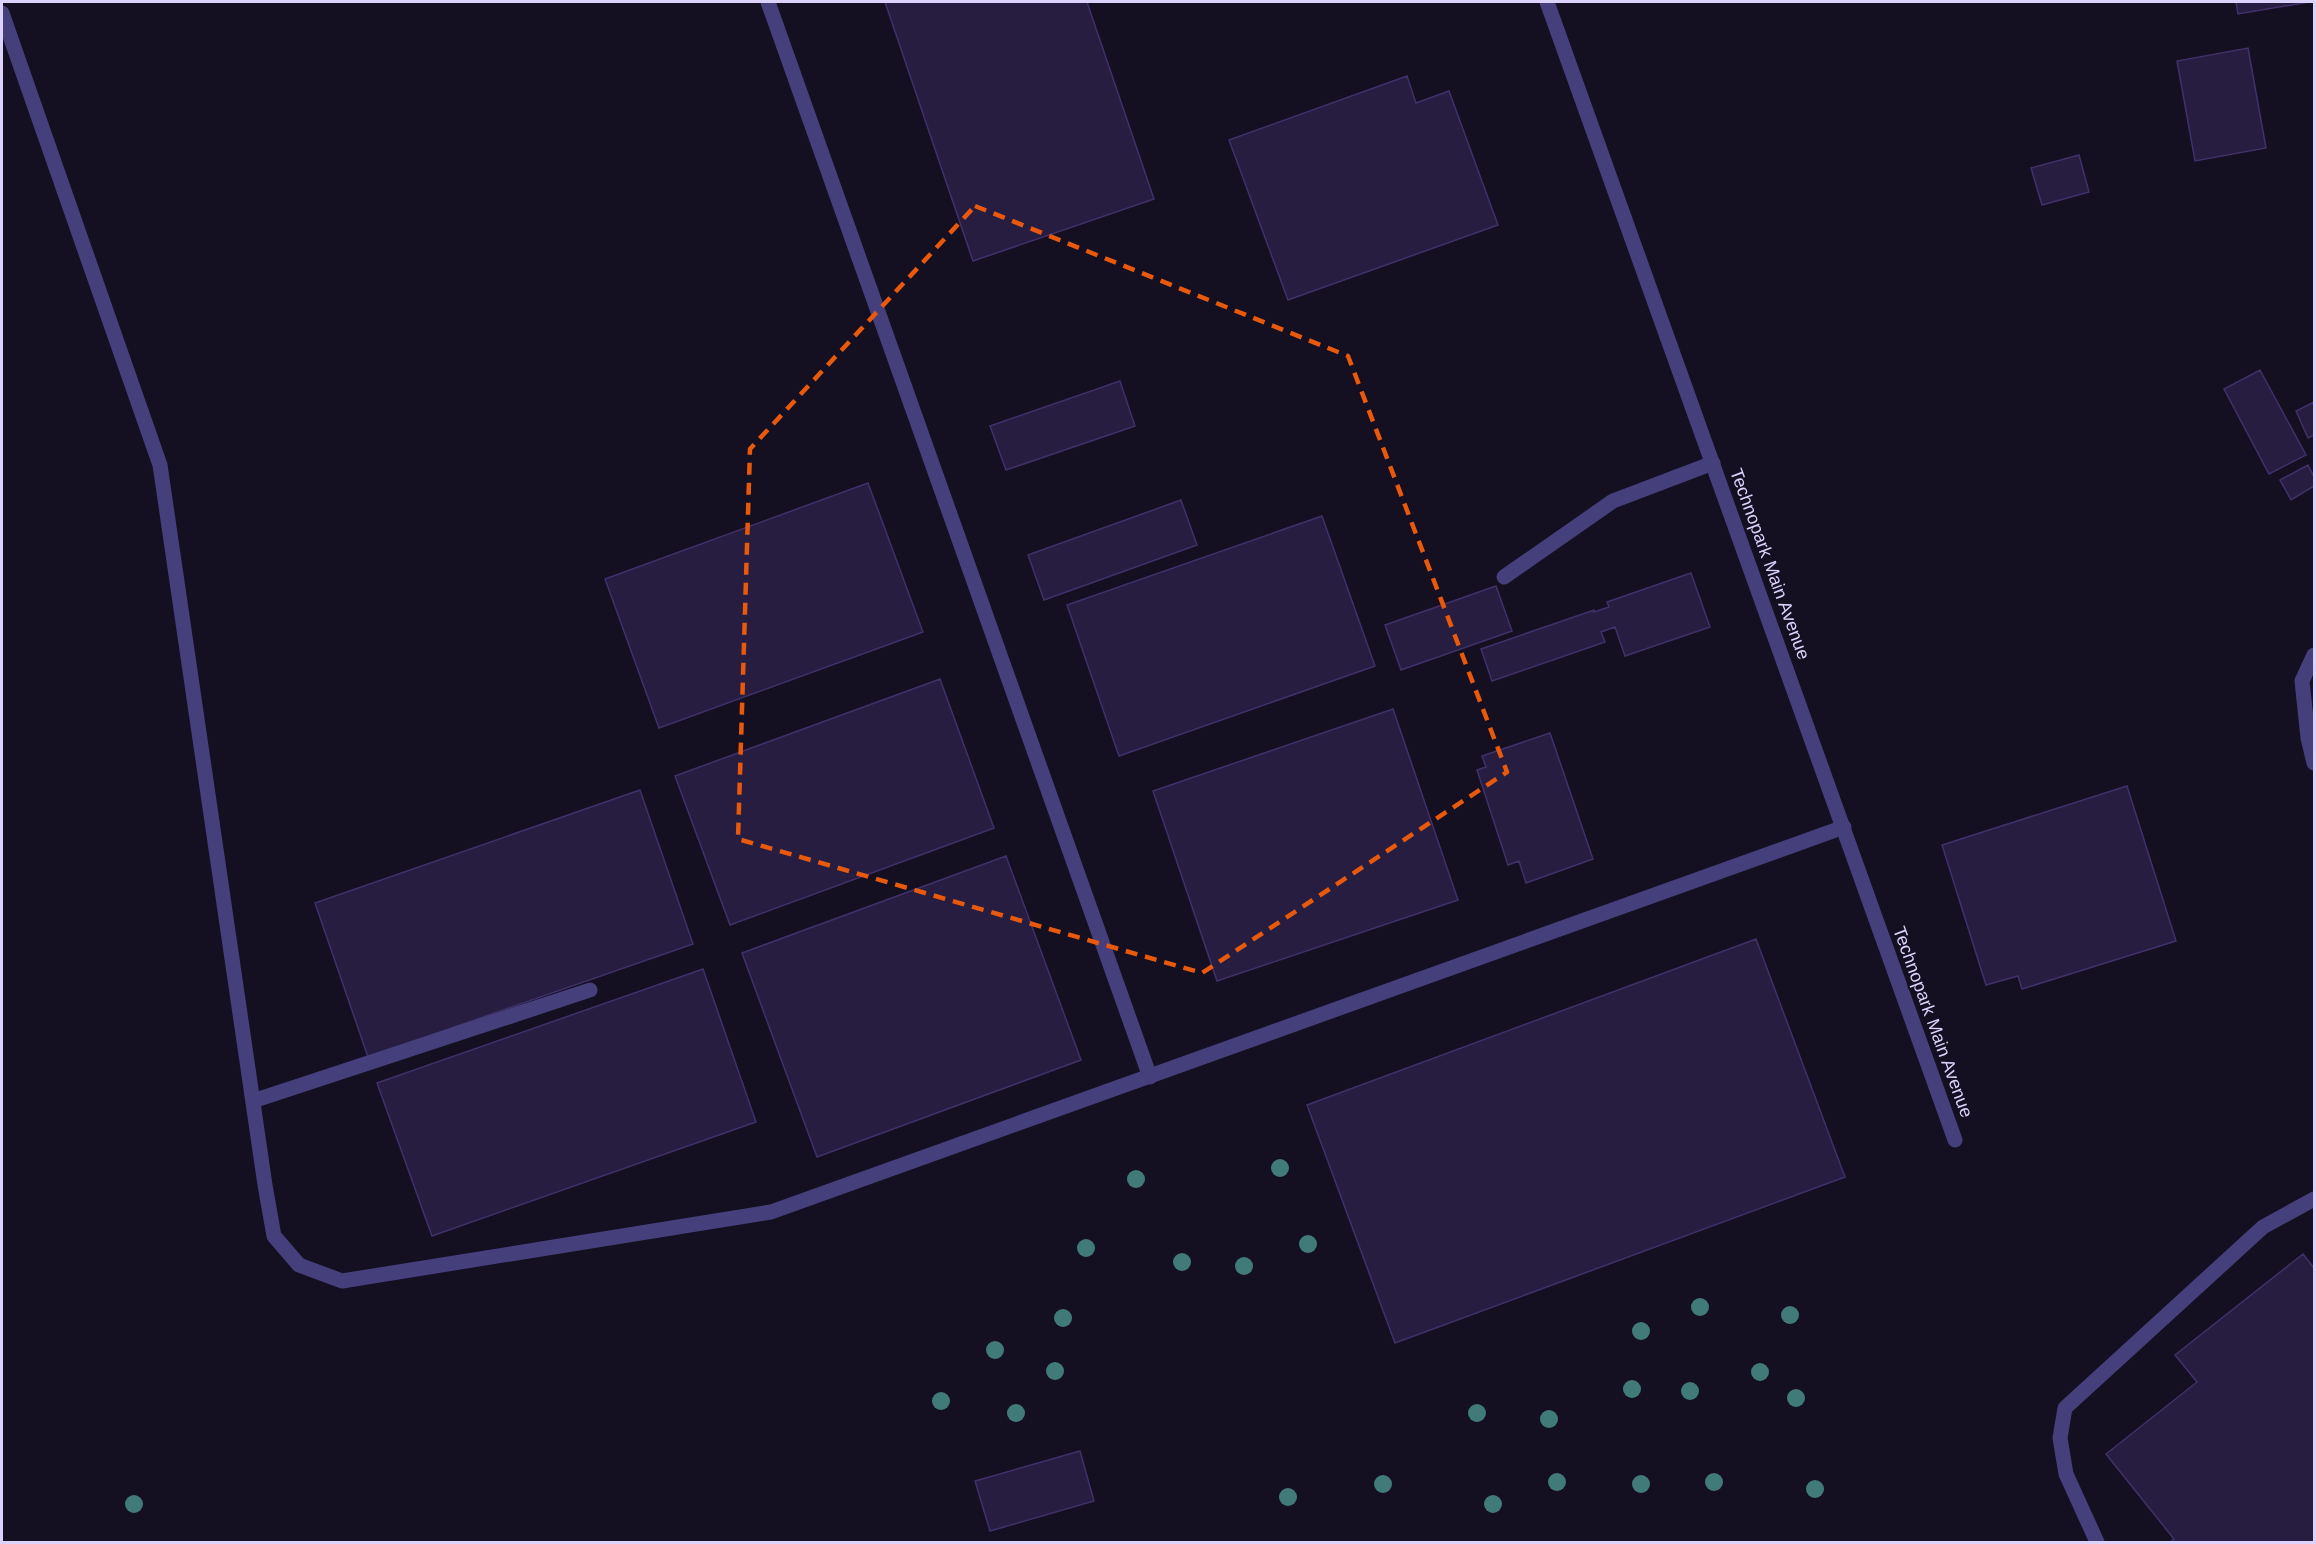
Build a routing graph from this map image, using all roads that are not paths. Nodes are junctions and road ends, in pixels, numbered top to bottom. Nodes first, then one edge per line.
1 (768, 2) edge
2 (1547, 2) edge
3 (2, 13) edge
4 (1713, 464) junction
5 (1504, 577) dead end
6 (2314, 655) edge
7 (2314, 763) edge
8 (1844, 827) junction
9 (591, 990) dead end
10 (1150, 1077) junction
11 (253, 1101) junction
12 (1955, 1140) dead end
13 (2314, 1198) edge
14 (2097, 1542) edge

1 - 10 street
2 - 4 street, Technopark Main Avenue
3 - 11 street
4 - 5 street
4 - 8 street, Technopark Main Avenue
6 - 7 street
8 - 10 street
8 - 12 street, Technopark Main Avenue
9 - 11 street
10 - 11 street
13 - 14 street

